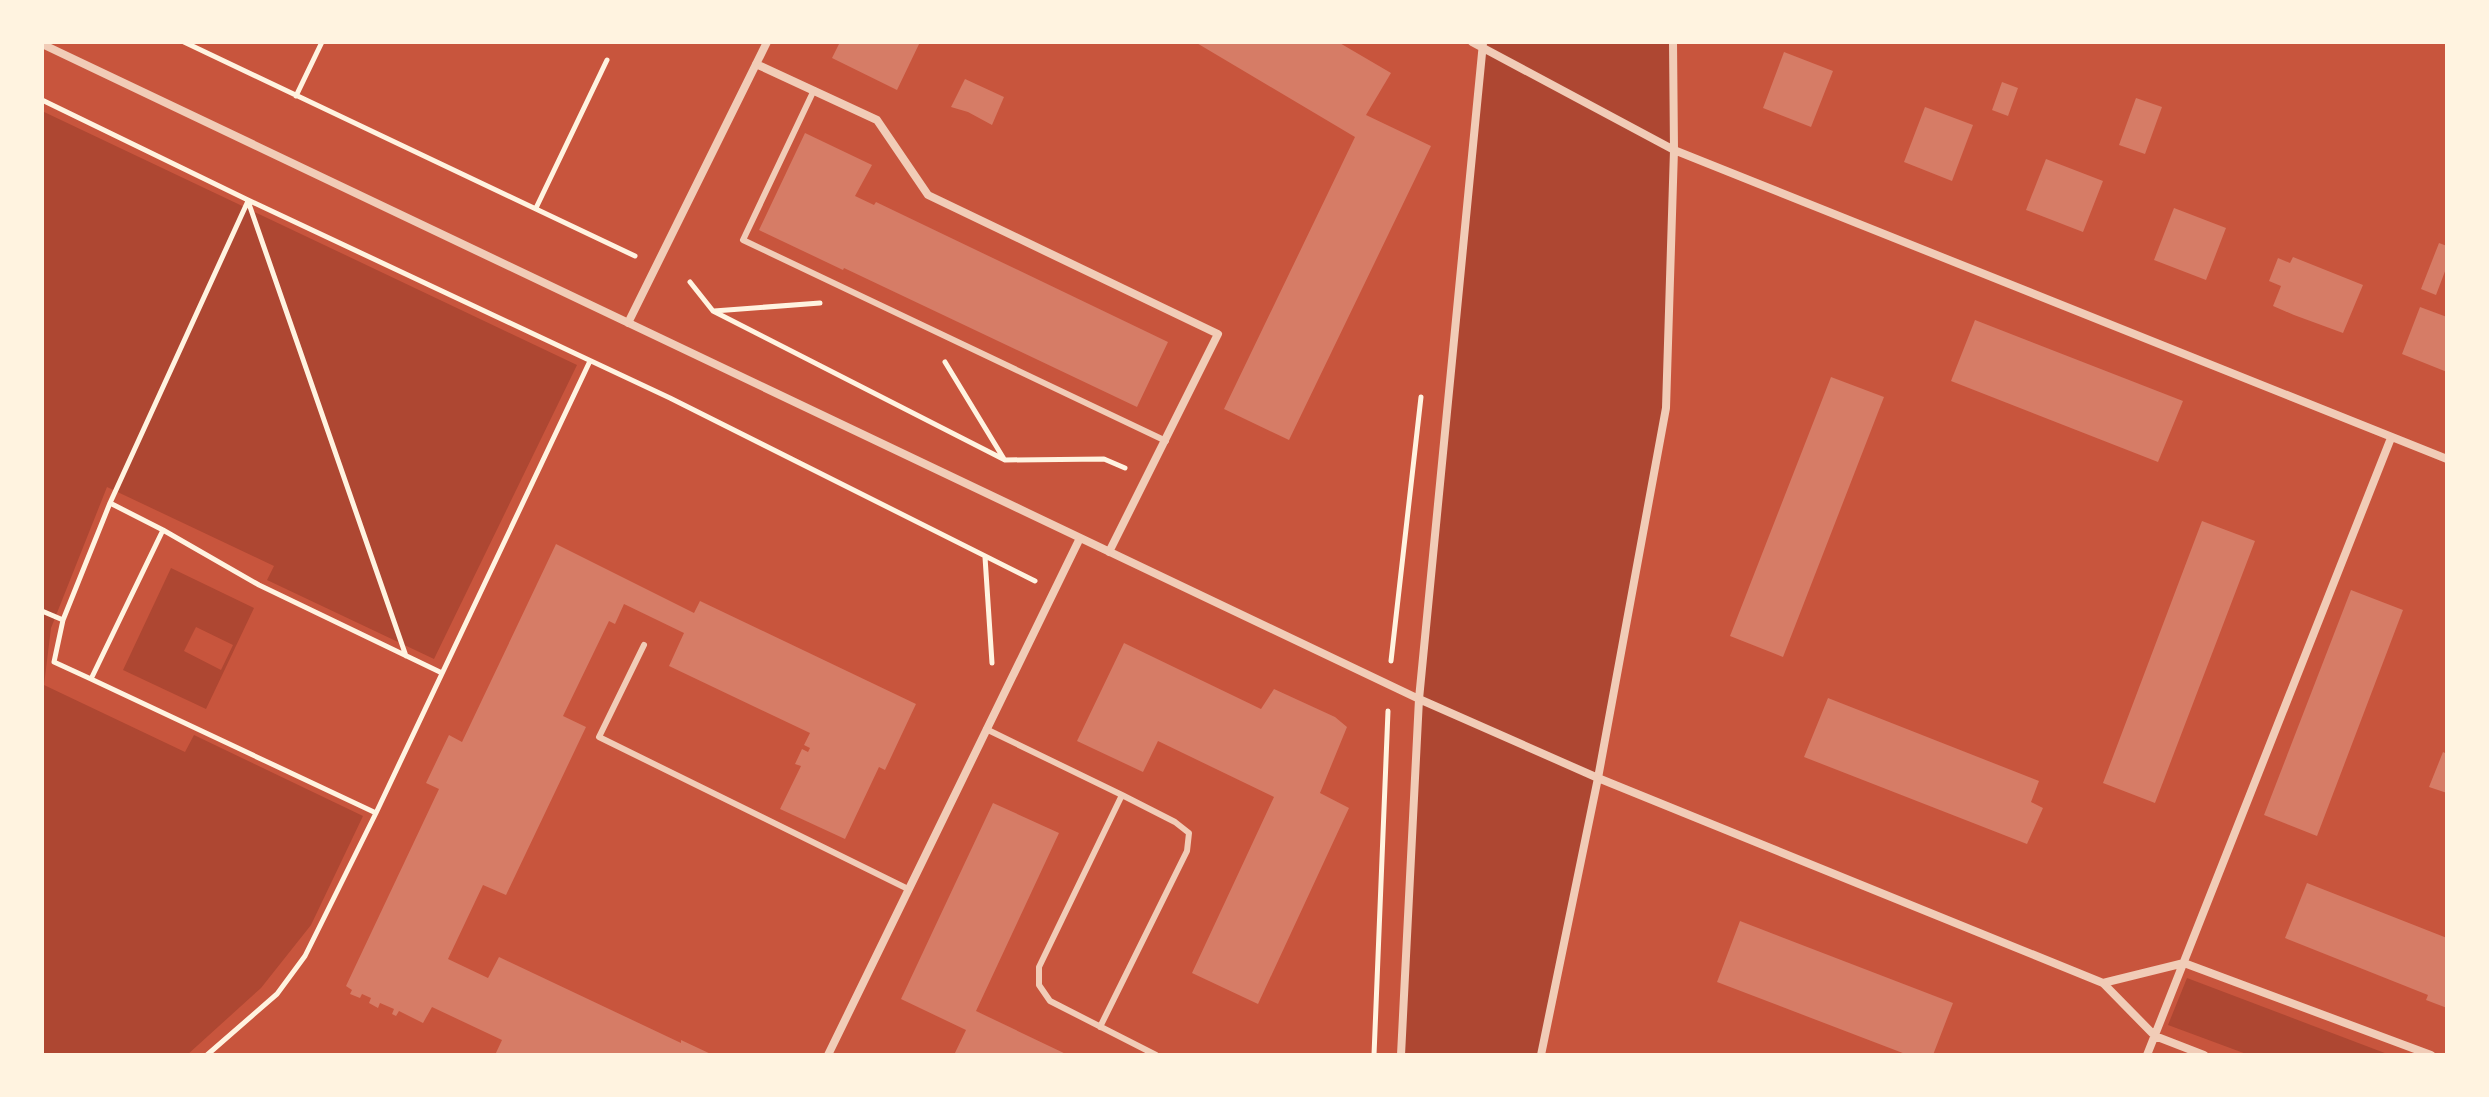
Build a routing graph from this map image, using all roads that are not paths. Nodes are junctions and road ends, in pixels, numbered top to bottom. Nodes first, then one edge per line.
1 (767, 42) edge
2 (1472, 42) edge
3 (1673, 42) edge
4 (42, 44) edge
5 (1482, 45) edge
6 (756, 64) junction
7 (814, 90) junction
8 (1674, 150) junction
9 (628, 323) junction
10 (2391, 438) junction
11 (1166, 441) junction
12 (2447, 459) edge
13 (1080, 538) junction
14 (1109, 552) junction
15 (644, 645) dead end
16 (1419, 699) junction
17 (986, 729) junction
18 (1598, 778) junction
19 (1122, 795) junction
20 (908, 889) junction
21 (2184, 963) junction
22 (2103, 983) junction
23 (1100, 1027) junction
24 (2155, 1036) junction
25 (828, 1055) edge
26 (1156, 1055) edge
27 (1401, 1055) edge
28 (1541, 1055) edge
29 (2147, 1055) edge
30 (2204, 1055) edge
31 (2431, 1055) edge

1 - 6 street
2 - 5 street
3 - 8 street
4 - 9 street
5 - 8 street
5 - 16 street
6 - 7 street
6 - 9 street
7 - 11 street
7 - 11 lane
8 - 10 street
8 - 18 street
9 - 13 street
10 - 12 street
10 - 21 street
11 - 14 street
13 - 14 street
13 - 17 street
14 - 16 street
15 - 20 lane
16 - 18 street
16 - 27 street
17 - 19 lane
17 - 20 street
18 - 22 street
18 - 28 street
19 - 23 lane
19 - 23 lane
20 - 25 street
21 - 22 street
21 - 24 street
21 - 31 street
22 - 24 street
23 - 26 lane
24 - 29 street
24 - 30 street

